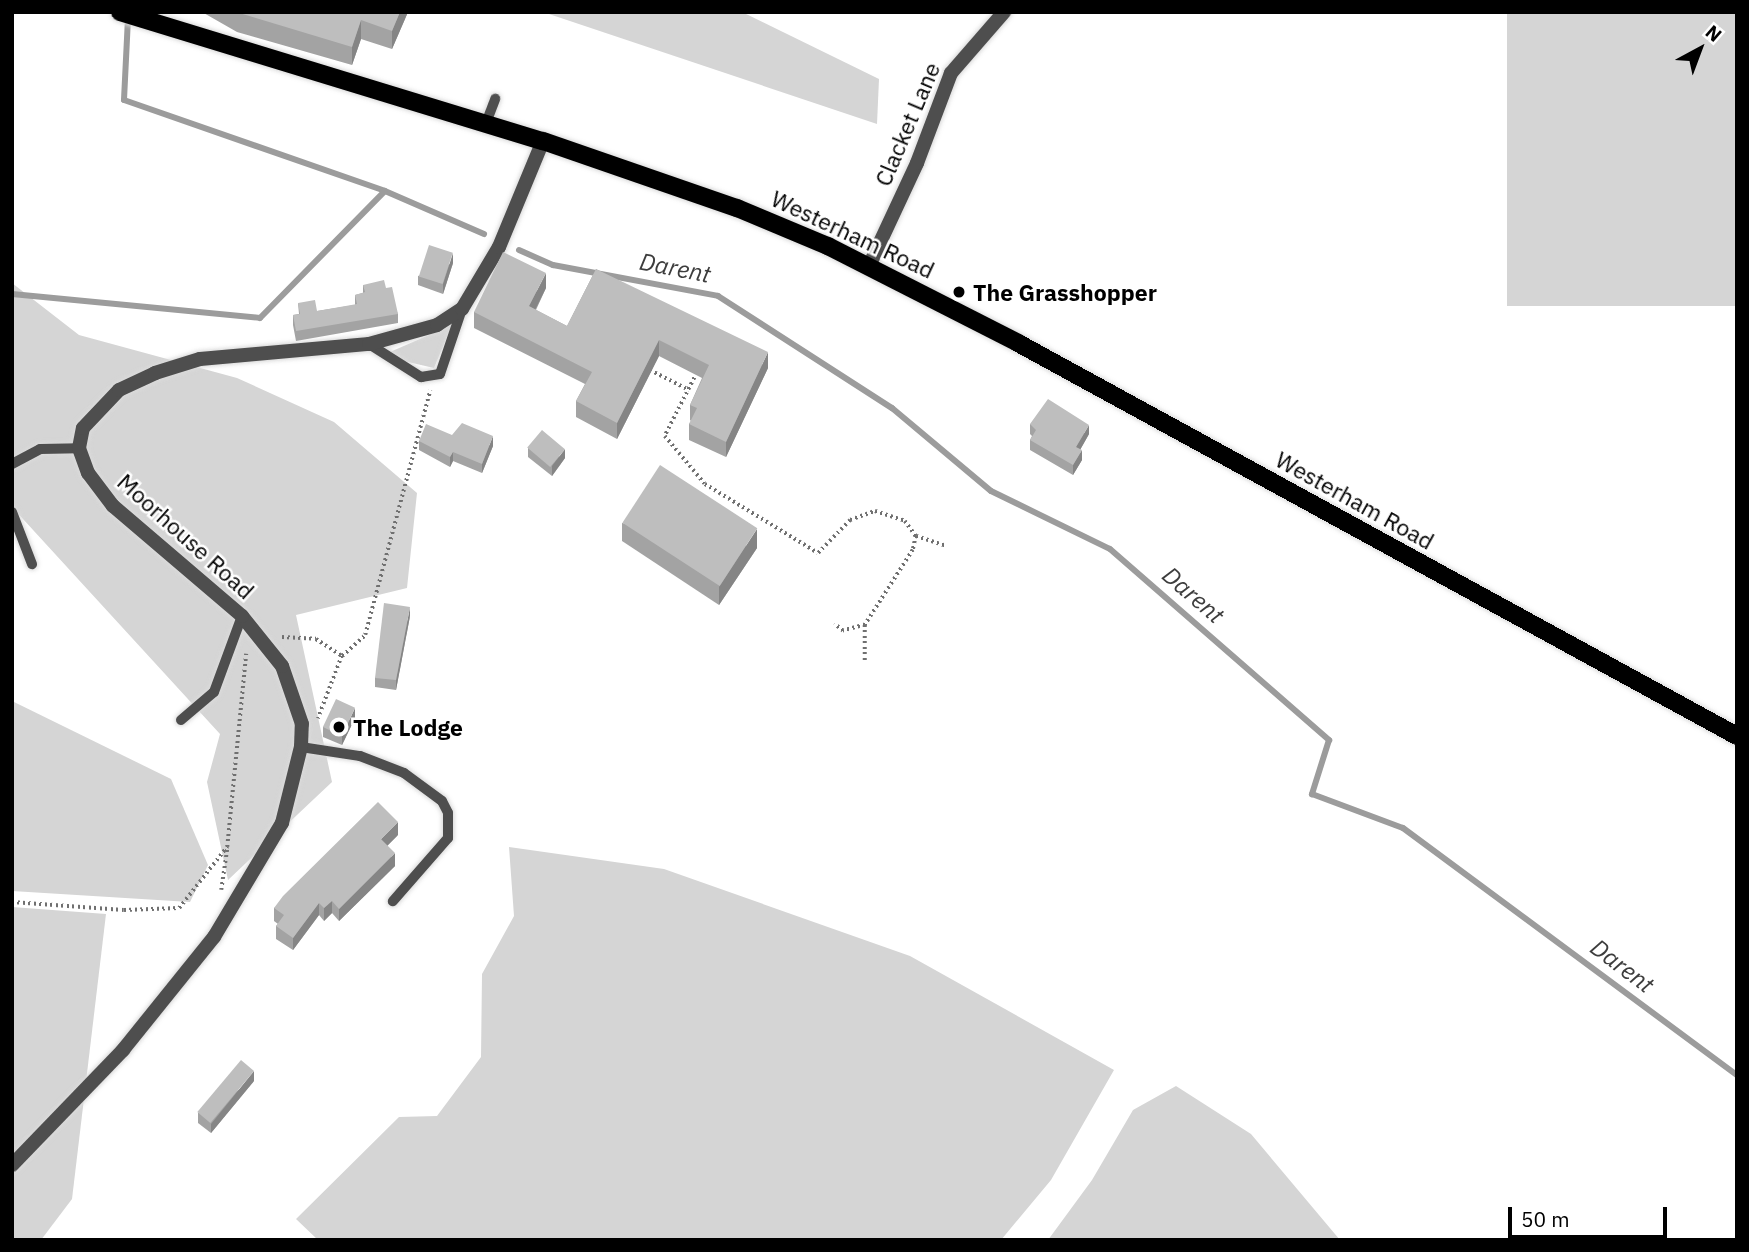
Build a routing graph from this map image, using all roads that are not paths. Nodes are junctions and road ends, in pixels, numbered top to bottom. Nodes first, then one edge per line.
1 (120, 12) edge
2 (1004, 12) edge
3 (495, 99) dead end
4 (486, 123) junction
5 (543, 141) junction
6 (869, 266) junction
7 (462, 309) junction
8 (369, 344) junction
9 (79, 448) junction
10 (12, 464) edge
11 (12, 512) edge
12 (32, 564) dead end
13 (245, 620) junction
14 (181, 720) dead end
15 (1737, 736) edge
16 (301, 747) junction
17 (393, 901) dead end
18 (12, 1165) edge

1 - 4 main road, Westerham Road
2 - 6 street, Clacket Lane
3 - 4 lane
4 - 5 main road, Westerham Road
5 - 6 main road, Westerham Road
5 - 7 street
6 - 15 main road, Westerham Road
7 - 8 street
7 - 8 lane
8 - 9 street
9 - 10 lane
9 - 13 street, Moorhouse Road
11 - 12 lane
13 - 14 lane
13 - 16 street, Moorhouse Road
16 - 17 lane
16 - 18 street, Moorhouse Road

